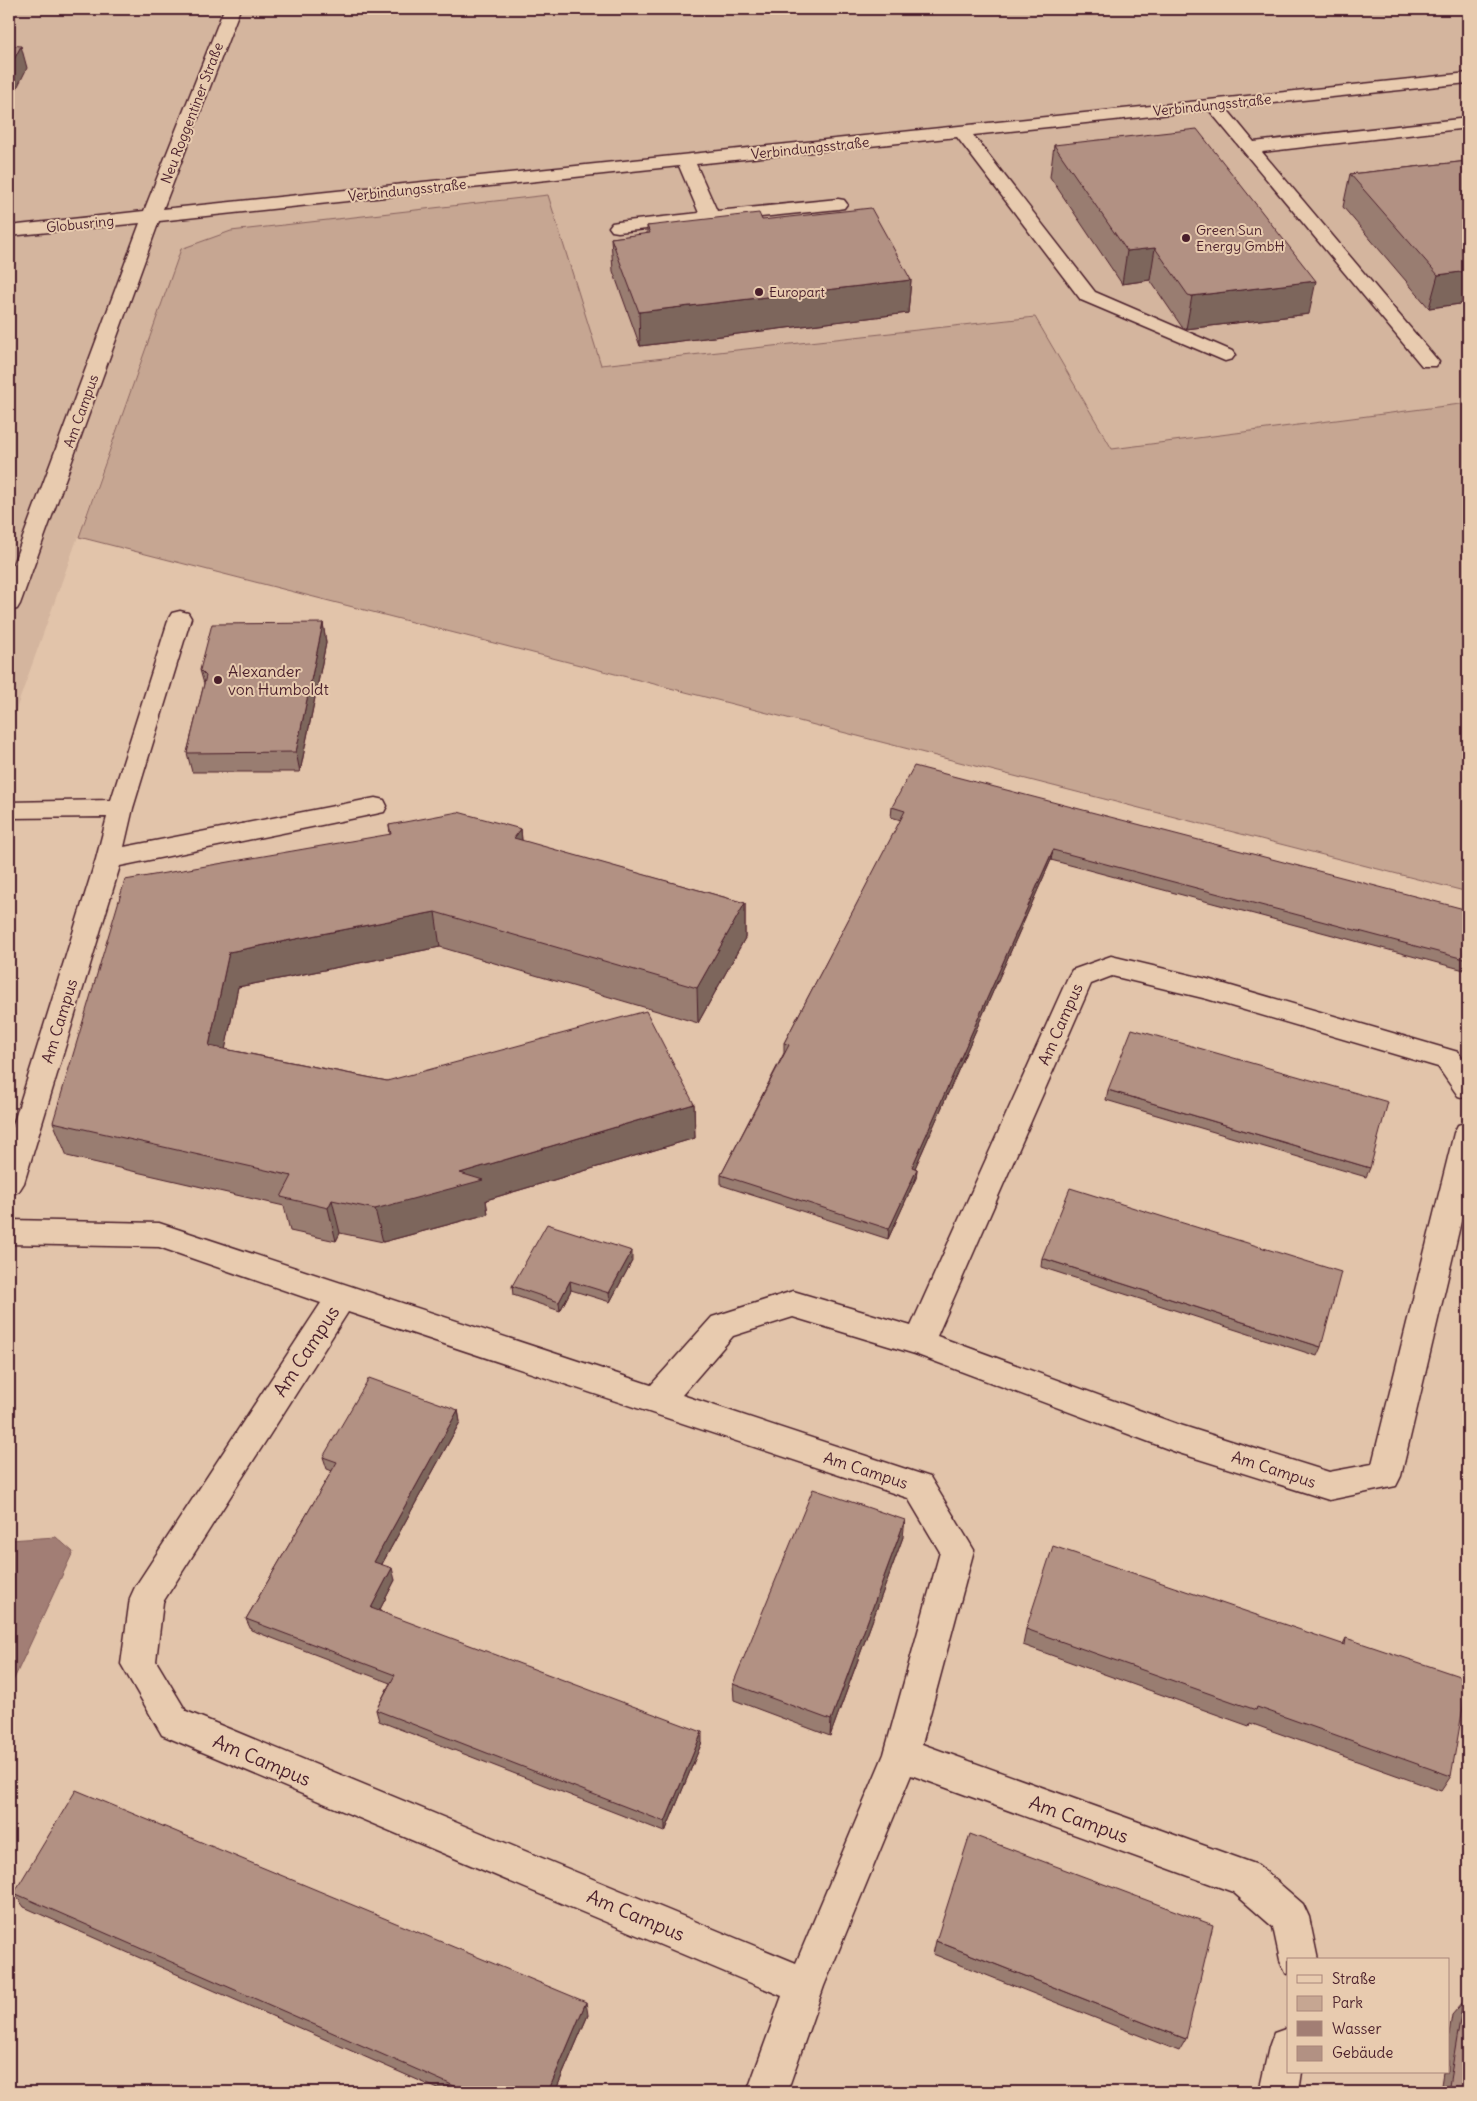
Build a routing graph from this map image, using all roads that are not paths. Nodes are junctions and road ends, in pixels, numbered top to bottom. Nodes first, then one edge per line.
1 (232, 9) edge
2 (1468, 78) edge
3 (1214, 106) junction
4 (1468, 123) edge
5 (962, 131) junction
6 (1249, 148) junction
7 (686, 161) junction
8 (838, 204) dead end
9 (151, 217) junction
10 (710, 217) junction
11 (618, 227) dead end
12 (9, 231) edge
13 (1225, 356) dead end
14 (1429, 362) dead end
15 (9, 604) edge
16 (180, 618) dead end
17 (375, 806) dead end
18 (121, 808) junction
19 (9, 810) edge
20 (109, 858) junction
21 (1468, 1088) edge
22 (1468, 1133) edge
23 (9, 1183) edge
24 (9, 1232) edge
25 (341, 1297) junction
26 (919, 1342) junction
27 (657, 1401) junction
28 (902, 1754) junction
29 (1299, 1958) edge
30 (805, 1986) junction
31 (1287, 2052) edge
32 (767, 2092) edge
33 (1279, 2092) edge

1 - 9 street, Neu Roggentiner Straße
2 - 3 street, Verbindungsstraße
3 - 5 street, Verbindungsstraße
3 - 6 street
4 - 6 street
5 - 7 street, Verbindungsstraße
5 - 13 street
6 - 14 street
7 - 9 street, Verbindungsstraße
7 - 10 street
8 - 10 street
9 - 12 street, Globusring
9 - 15 street, Am Campus
10 - 11 street
16 - 18 street, Am Campus
17 - 20 street
18 - 19 street
18 - 20 street, Am Campus
20 - 23 street, Am Campus
21 - 26 street, Am Campus
22 - 26 street, Am Campus
24 - 25 street, Am Campus
25 - 27 street, Am Campus
25 - 30 street, Am Campus
26 - 27 street, Am Campus
27 - 28 street, Am Campus
28 - 29 street, Am Campus
28 - 30 street, Am Campus
30 - 32 street, Am Campus
31 - 33 street

